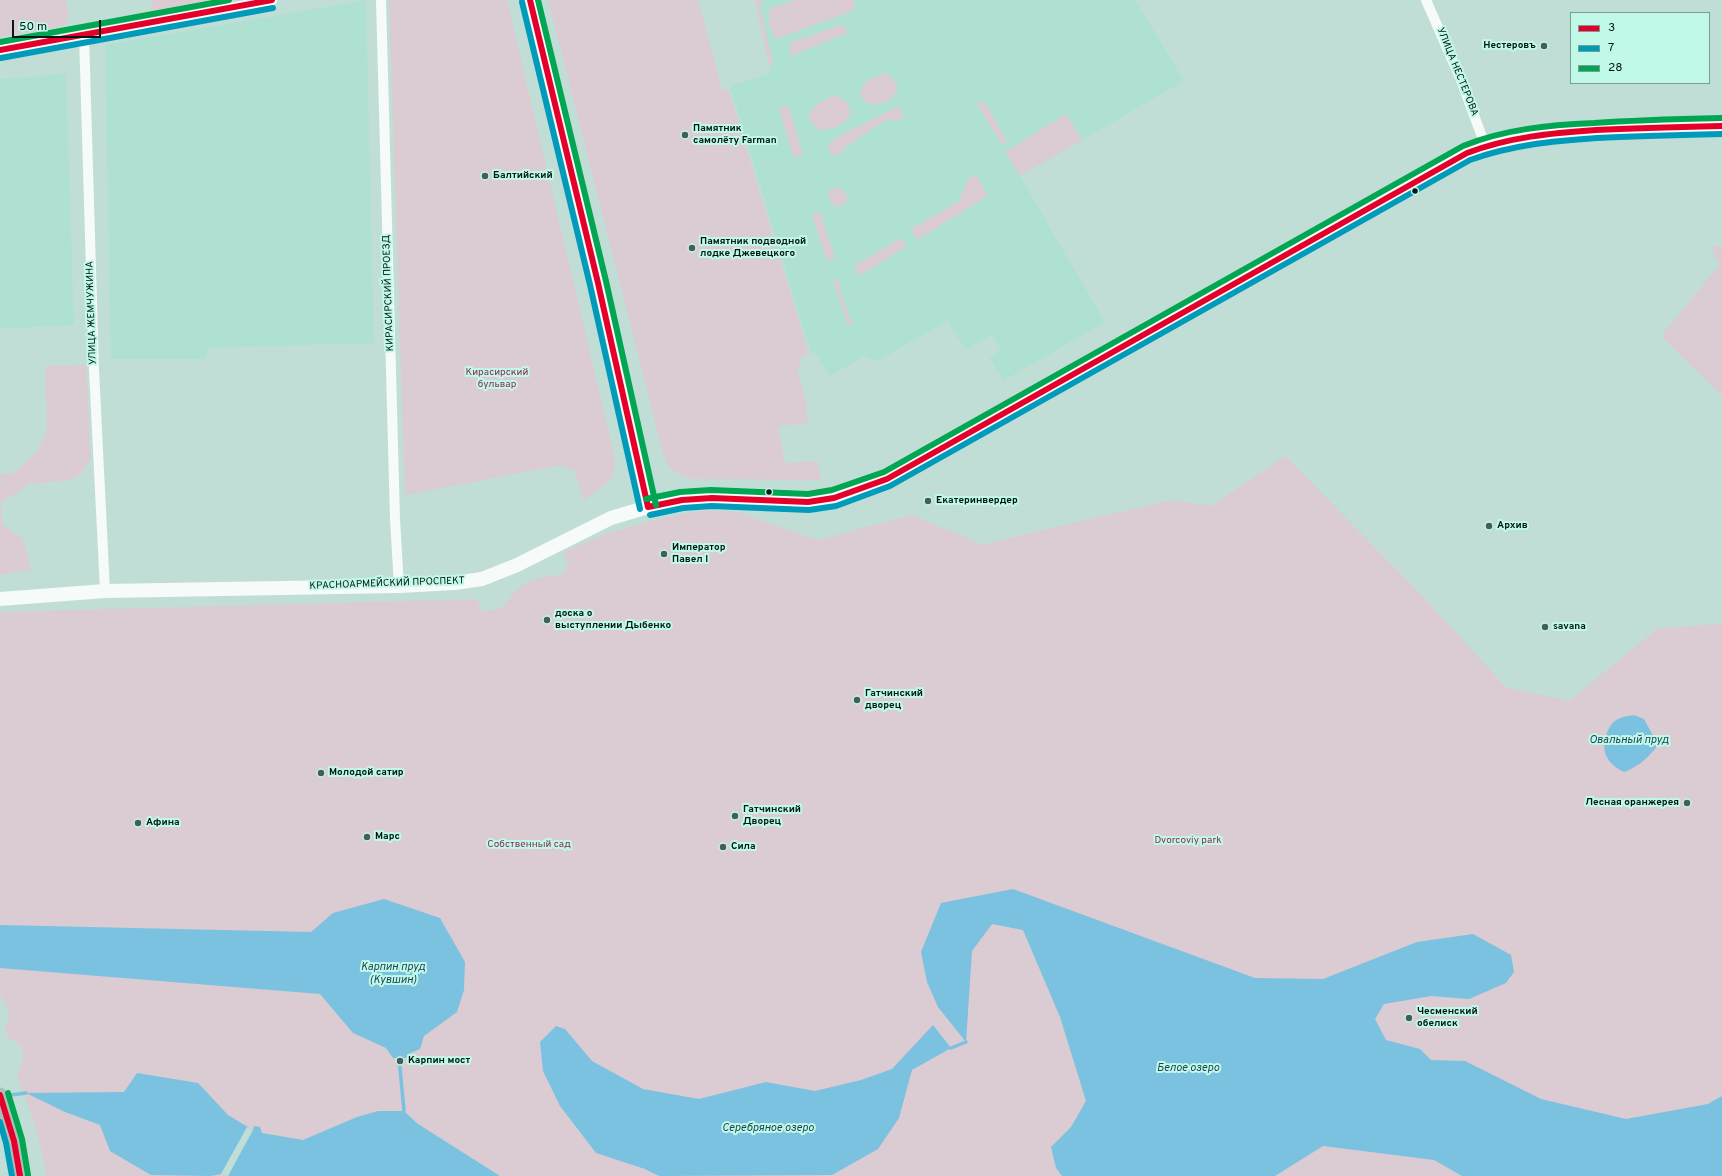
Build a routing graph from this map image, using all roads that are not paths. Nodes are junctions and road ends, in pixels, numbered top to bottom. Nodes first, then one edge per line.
1 (272, 0) edge
2 (381, 0) edge
3 (530, 0) edge
4 (1426, 0) edge
5 (84, 35) junction
6 (0, 50) edge
7 (1722, 126) edge
8 (1485, 145) junction
9 (648, 507) junction
10 (399, 586) junction
11 (105, 591) junction
12 (0, 598) edge
13 (0, 1095) edge
14 (20, 1176) edge

1 - 5 street
2 - 10 street, КИРАСИРСКИЙ ПРОЕЗД
3 - 9 street
4 - 8 street, УЛИЦА НЕСТЕРОВА
5 - 6 street
5 - 11 street, УЛИЦА ЖЕМЧУЖИНА
7 - 8 main road, КРАСНОАРМЕЙСКИЙ ПРОСПЕКТ
8 - 9 main road, КРАСНОАРМЕЙСКИЙ ПРОСПЕКТ
9 - 10 main road, КРАСНОАРМЕЙСКИЙ ПРОСПЕКТ
10 - 11 main road, КРАСНОАРМЕЙСКИЙ ПРОСПЕКТ
11 - 12 main road, КРАСНОАРМЕЙСКИЙ ПРОСПЕКТ
13 - 14 main road

